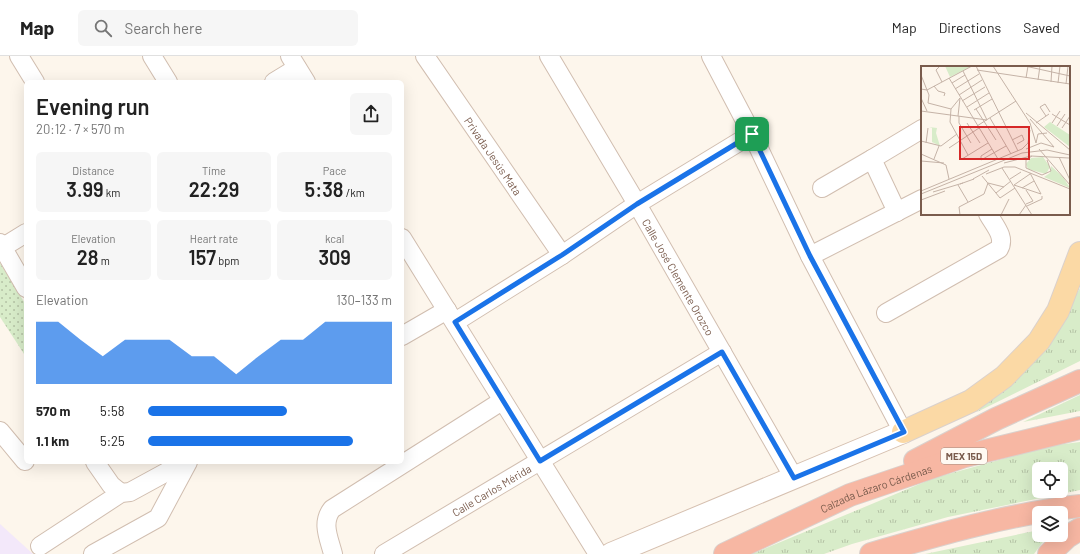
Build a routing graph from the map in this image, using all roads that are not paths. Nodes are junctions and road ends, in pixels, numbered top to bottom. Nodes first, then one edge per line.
1 (19, 56) edge
2 (152, 56) edge
3 (425, 56) edge
4 (549, 56) edge
5 (711, 56) edge
6 (297, 69) edge
7 (34, 80) edge
8 (167, 80) edge
9 (278, 80) edge
10 (921, 131) edge
11 (752, 134) junction
12 (872, 159) junction
13 (822, 188) dead end
14 (921, 200) edge
15 (637, 204) junction
16 (897, 212) junction
17 (989, 215) edge
18 (24, 234) edge
19 (404, 241) edge
20 (1, 247) edge
21 (1080, 253) edge
22 (562, 255) junction
23 (810, 256) junction
24 (24, 285) edge
25 (886, 313) dead end
26 (451, 316) junction
27 (404, 335) edge
28 (722, 352) junction
29 (1080, 381) edge
30 (502, 401) junction
31 (1080, 428) edge
32 (0, 431) edge
33 (904, 432) junction
34 (24, 460) edge
35 (540, 461) junction
36 (404, 463) edge
37 (96, 464) edge
38 (181, 464) edge
39 (187, 464) edge
40 (403, 464) edge
41 (794, 478) junction
42 (121, 493) junction
43 (850, 495) junction
44 (1080, 506) edge
45 (1080, 529) edge
46 (40, 546) dead end
47 (93, 554) edge
48 (333, 554) edge
49 (384, 554) edge
50 (598, 554) edge
51 (611, 554) edge
52 (725, 554) edge
53 (871, 554) edge
54 (1049, 554) edge

1 - 7 street
2 - 8 street
3 - 22 street, Privada Jesús Mata
4 - 15 street, Calle José Clemente Orozco
5 - 11 street
6 - 9 street
10 - 12 street
11 - 15 street
11 - 23 street
12 - 13 street
12 - 16 street
14 - 16 street
15 - 22 street
15 - 28 street, Calle José Clemente Orozco
16 - 23 street
17 - 25 street
18 - 20 street
19 - 26 street
20 - 24 street
21 - 33 main road
22 - 26 street
23 - 33 street
26 - 27 street
26 - 30 street
28 - 35 street, Calle Carlos Mérida
28 - 41 street, Calle José Clemente Orozco
29 - 43 highway
30 - 35 street
30 - 36 street
31 - 43 highway, Calzada Lázaro Cárdenas / MEX 15D
32 - 34 street
33 - 41 main road
35 - 49 street, Calle Carlos Mérida
35 - 50 street
37 - 42 street
38 - 42 street
39 - 47 street
40 - 48 street
41 - 51 main road
42 - 46 street
43 - 52 highway, Calzada Lázaro Cárdenas / MEX 15D
44 - 53 highway
45 - 54 highway

